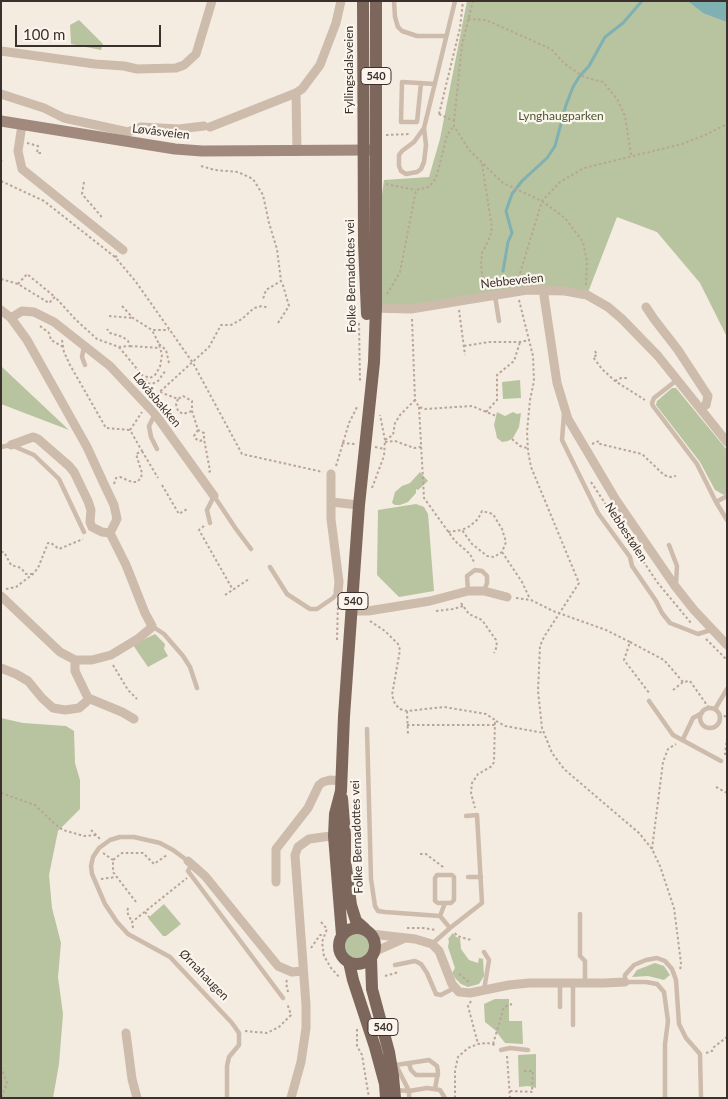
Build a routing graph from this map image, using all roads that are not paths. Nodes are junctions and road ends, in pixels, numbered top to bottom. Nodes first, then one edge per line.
1 (212, 1) edge
2 (341, 1) edge
3 (363, 1) edge
4 (376, 1) edge
5 (394, 1) edge
6 (455, 1) edge
7 (446, 36) junction
8 (1, 50) edge
9 (421, 83) junction
10 (435, 84) junction
11 (296, 93) junction
12 (1, 94) edge
13 (1, 121) edge
14 (22, 125) junction
15 (424, 128) junction
16 (134, 129) junction
17 (132, 142) junction
18 (363, 144) junction
19 (376, 150) junction
20 (297, 151) junction
21 (123, 250) road end
22 (543, 289) junction
23 (494, 294) junction
24 (646, 307) dead end
25 (372, 308) junction
26 (1, 310) edge
27 (11, 318) junction
28 (499, 321) dead end
29 (84, 345) junction
30 (85, 365) dead end
31 (678, 380) junction
32 (701, 408) junction
33 (564, 409) junction
34 (155, 414) junction
35 (727, 442) edge
36 (11, 445) junction
37 (1, 447) edge
38 (157, 449) dead end
39 (331, 474) road end
40 (214, 496) junction
41 (727, 496) edge
42 (330, 502) junction
43 (716, 502) junction
44 (359, 505) junction
45 (727, 520) edge
46 (210, 523) dead end
47 (84, 532) dead end
48 (110, 532) junction
49 (669, 546) dead end
50 (251, 549) dead end
51 (270, 567) dead end
52 (675, 586) junction
53 (468, 591) junction
54 (484, 591) junction
55 (338, 592) joint
56 (1, 596) edge
57 (506, 597) road end
58 (352, 611) junction
59 (152, 626) junction
60 (711, 630) junction
61 (727, 645) edge
62 (74, 660) junction
63 (1, 668) edge
64 (197, 688) dead end
65 (727, 689) edge
66 (88, 698) junction
67 (649, 701) road end
68 (715, 709) junction
69 (702, 713) junction
70 (134, 719) dead end
71 (367, 729) dead end
72 (683, 739) junction
73 (721, 761) dead end
74 (341, 786) junction
75 (466, 816) dead end
76 (340, 835) junction
77 (190, 863) junction
78 (468, 877) dead end
79 (481, 877) junction
80 (276, 882) dead end
81 (445, 903) junction
82 (580, 914) dead end
83 (440, 916) junction
84 (450, 928) junction
85 (368, 932) junction
86 (342, 935) junction
87 (407, 938) junction
88 (432, 944) junction
89 (484, 952) dead end
90 (373, 955) junction
91 (349, 962) junction
92 (395, 965) dead end
93 (303, 970) junction
94 (625, 982) junction
95 (560, 983) junction
96 (573, 983) junction
97 (585, 984) junction
98 (454, 988) junction
99 (484, 990) junction
100 (283, 998) road end
101 (560, 1007) dead end
102 (574, 1025) dead end
103 (126, 1033) dead end
104 (501, 1050) road end
105 (528, 1050) dead end
106 (389, 1052) junction
107 (409, 1064) junction
108 (396, 1065) junction
109 (438, 1075) junction
110 (435, 1089) junction
111 (409, 1091) junction
112 (390, 1092) edge
113 (137, 1098) edge
114 (227, 1098) edge
115 (291, 1098) edge
116 (409, 1098) edge
117 (445, 1098) edge
118 (665, 1098) edge
119 (701, 1098) edge

1 - 8 street
2 - 11 street, Løvåsveien
3 - 18 main road, Fyllingsdalsveien / 540
4 - 19 main road, 540
5 - 7 lane
6 - 7 lane
7 - 10 lane
9 - 9 lane
9 - 10 lane
10 - 15 lane
11 - 16 street, Løvåsveien
11 - 20 street
12 - 16 street, Løvåsveien
13 - 14 main road, Løvåsveien
14 - 17 main road, Løvåsveien
14 - 21 street
15 - 15 lane
16 - 17 lane
17 - 20 main road, Løvåsveien
18 - 19 main road, Løvåsveien
18 - 20 main road, Løvåsveien
18 - 25 main road, Folke Bernadottes vei / 540
19 - 25 main road, Folke Bernadottes vei / 540
22 - 23 street, Nebbeveien
22 - 31 street, Nebbeveien
22 - 33 street, Nebbestølen
23 - 25 street, Nebbeveien
23 - 28 lane
24 - 32 street
25 - 44 main road, Folke Bernadottes vei / 540
26 - 27 street
27 - 29 street, Løvåsbakken
27 - 48 street
29 - 30 lane
29 - 34 street, Løvåsbakken
31 - 32 street, Nebbeveien
31 - 43 lane
32 - 35 street, Nebbeveien
33 - 52 street, Nebbestølen
33 - 60 lane, Nebbestølen
34 - 38 lane
34 - 40 street, Løvåsbakken
36 - 37 lane
36 - 47 lane
36 - 48 street
39 - 42 street
40 - 46 lane
40 - 50 lane, Løvåsbakken
41 - 43 lane
42 - 44 street
42 - 55 street
43 - 45 lane
44 - 58 main road, Folke Bernadottes vei / 540
48 - 59 street
49 - 52 lane
51 - 55 lane
52 - 60 street, Nebbestølen
53 - 54 street
53 - 54 lane
53 - 58 street
54 - 57 street
56 - 62 street
58 - 74 main road, Folke Bernadottes vei / 540
59 - 62 street
59 - 64 lane
60 - 61 street, Nebbestølen
62 - 66 street
63 - 66 street
65 - 68 lane
66 - 70 street
67 - 72 lane
68 - 69 lane
68 - 69 lane
69 - 72 lane
71 - 83 lane, Folke Bernadottes vei
72 - 73 lane
74 - 76 main road, Folke Bernadottes vei / 540
74 - 80 street, Folke Bernadottes vei
75 - 79 lane
76 - 85 main road, Folke Bernadottes vei / 540
76 - 86 main road, Folke Bernadottes vei / 540
76 - 93 street
77 - 93 street
77 - 100 lane
77 - 114 lane, Ørnahaugen
78 - 79 lane
79 - 84 lane
81 - 81 lane
81 - 83 lane
82 - 97 lane
83 - 84 lane
84 - 88 lane
85 - 86 main road
85 - 87 street
85 - 90 main road, 540
86 - 91 main road, 540
87 - 88 street
87 - 90 street
88 - 98 street
89 - 99 lane
90 - 91 main road
90 - 106 main road, 540
91 - 112 main road, 540
92 - 98 lane
93 - 115 street
94 - 97 street
94 - 118 lane
94 - 119 lane
95 - 96 street
95 - 99 street
95 - 101 lane
96 - 97 street
96 - 102 lane
98 - 99 street
103 - 113 street
104 - 105 lane
106 - 108 lane
106 - 112 main road, 540
107 - 108 lane
107 - 109 lane
107 - 109 lane
108 - 111 lane
109 - 110 lane
110 - 111 lane
110 - 117 lane
111 - 112 lane
111 - 116 lane

